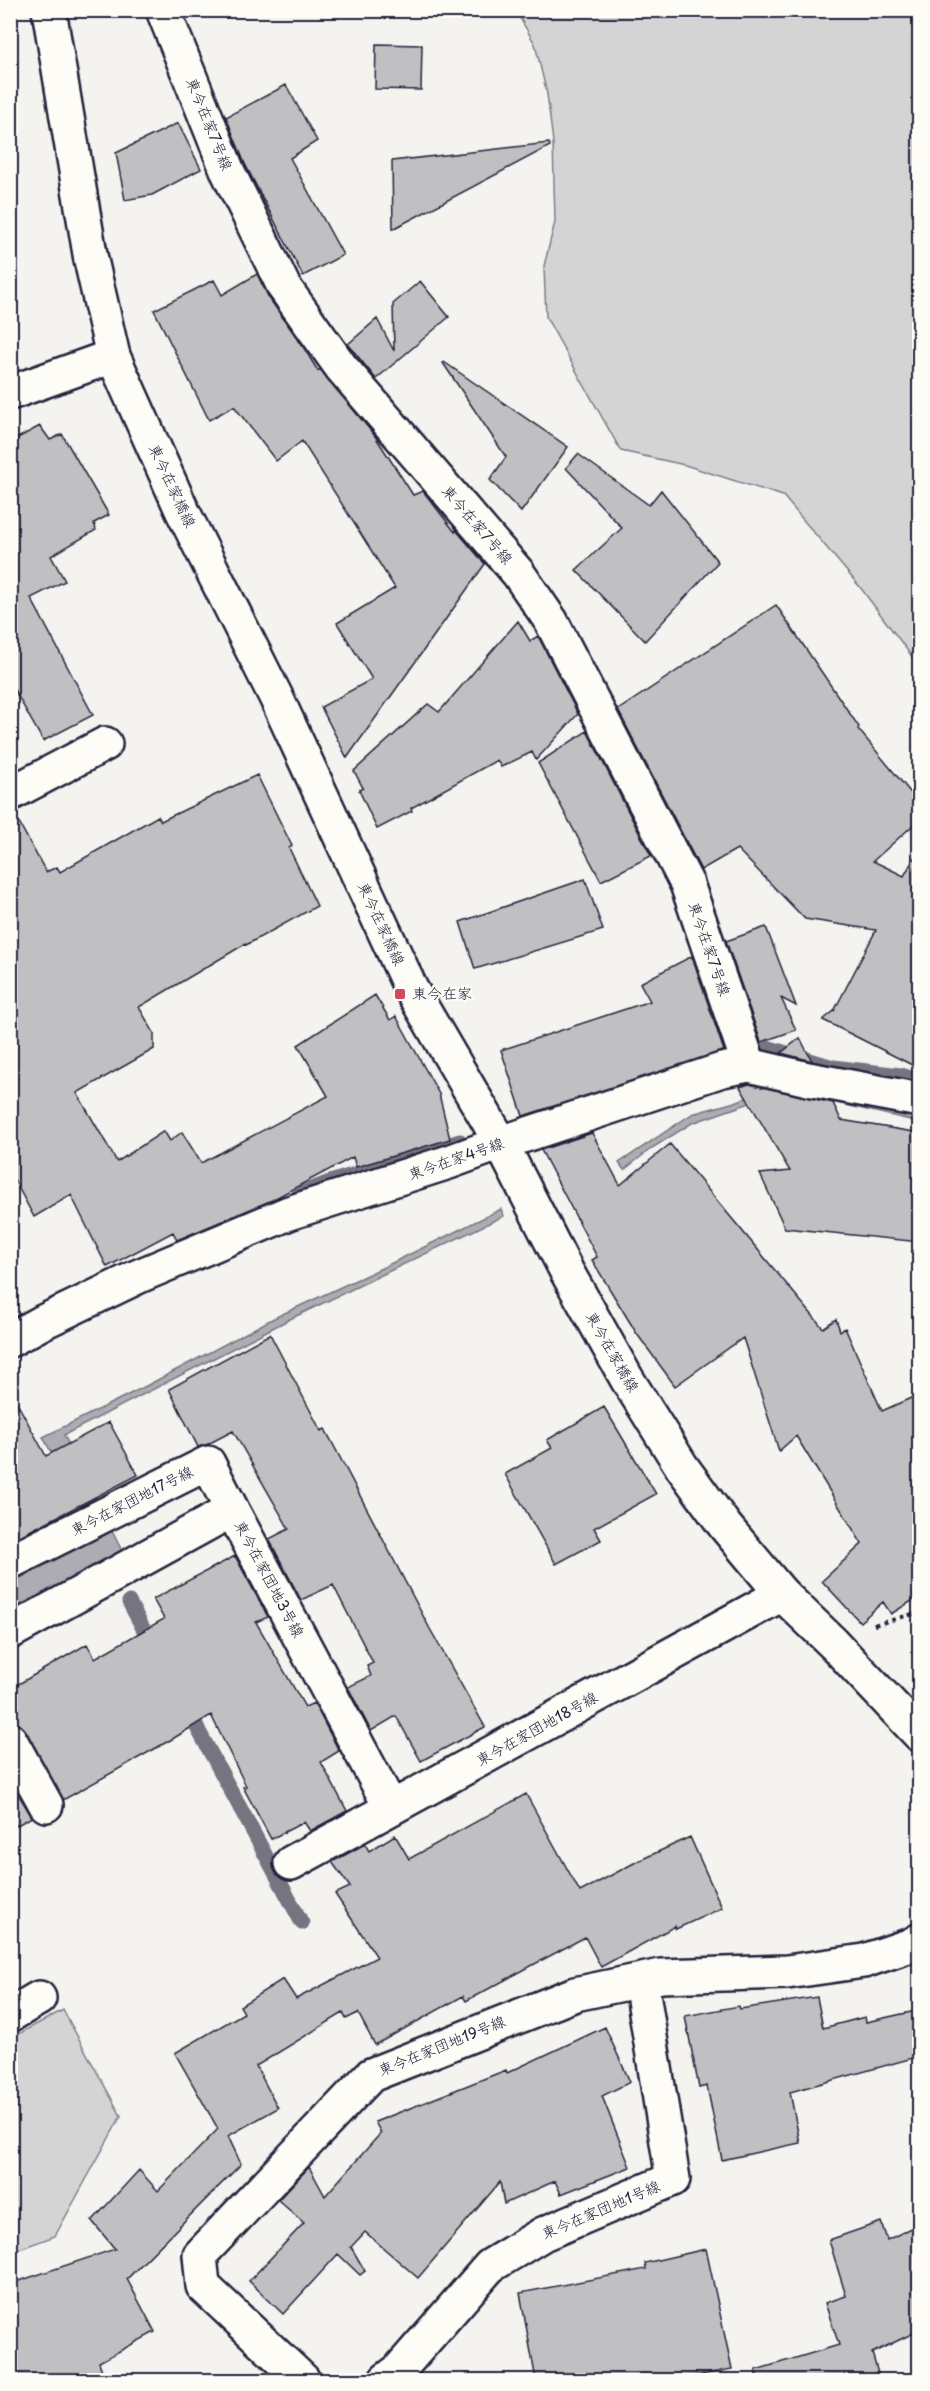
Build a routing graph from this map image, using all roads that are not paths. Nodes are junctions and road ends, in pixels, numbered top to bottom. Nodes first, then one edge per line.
1 (49, 10) edge
2 (163, 10) edge
3 (113, 356) junction
4 (10, 393) edge
5 (105, 744) dead end
6 (10, 794) edge
7 (749, 1065) junction
8 (920, 1100) edge
9 (501, 1143) junction
10 (10, 1340) edge
11 (232, 1510) junction
12 (10, 1562) edge
13 (782, 1594) junction
14 (10, 1632) edge
15 (920, 1735) edge
16 (10, 1740) edge
17 (46, 1805) dead end
18 (391, 1808) junction
19 (291, 1863) dead end
20 (920, 1940) edge
21 (641, 1981) junction
22 (39, 1998) dead end
23 (10, 2015) edge
24 (303, 2380) edge
25 (386, 2380) edge

1 - 3 street, 東今在家橋線
2 - 7 street, 東今在家7号線
3 - 4 street
3 - 9 street, 東今在家橋線
5 - 6 street
7 - 8 street, 東今在家4号線
7 - 9 street, 東今在家4号線
9 - 10 street, 東今在家4号線
9 - 13 street, 東今在家橋線
11 - 12 street, 東今在家団地17号線
11 - 14 street, 東今在家団地3号線
11 - 18 street, 東今在家団地3号線
13 - 15 street, 東今在家橋線
13 - 18 street, 東今在家団地18号線
16 - 17 street
18 - 19 street, 東今在家団地18号線
20 - 21 street, 東今在家団地19号線
21 - 24 street, 東今在家団地19号線
21 - 25 street, 東今在家団地1号線
22 - 23 street

